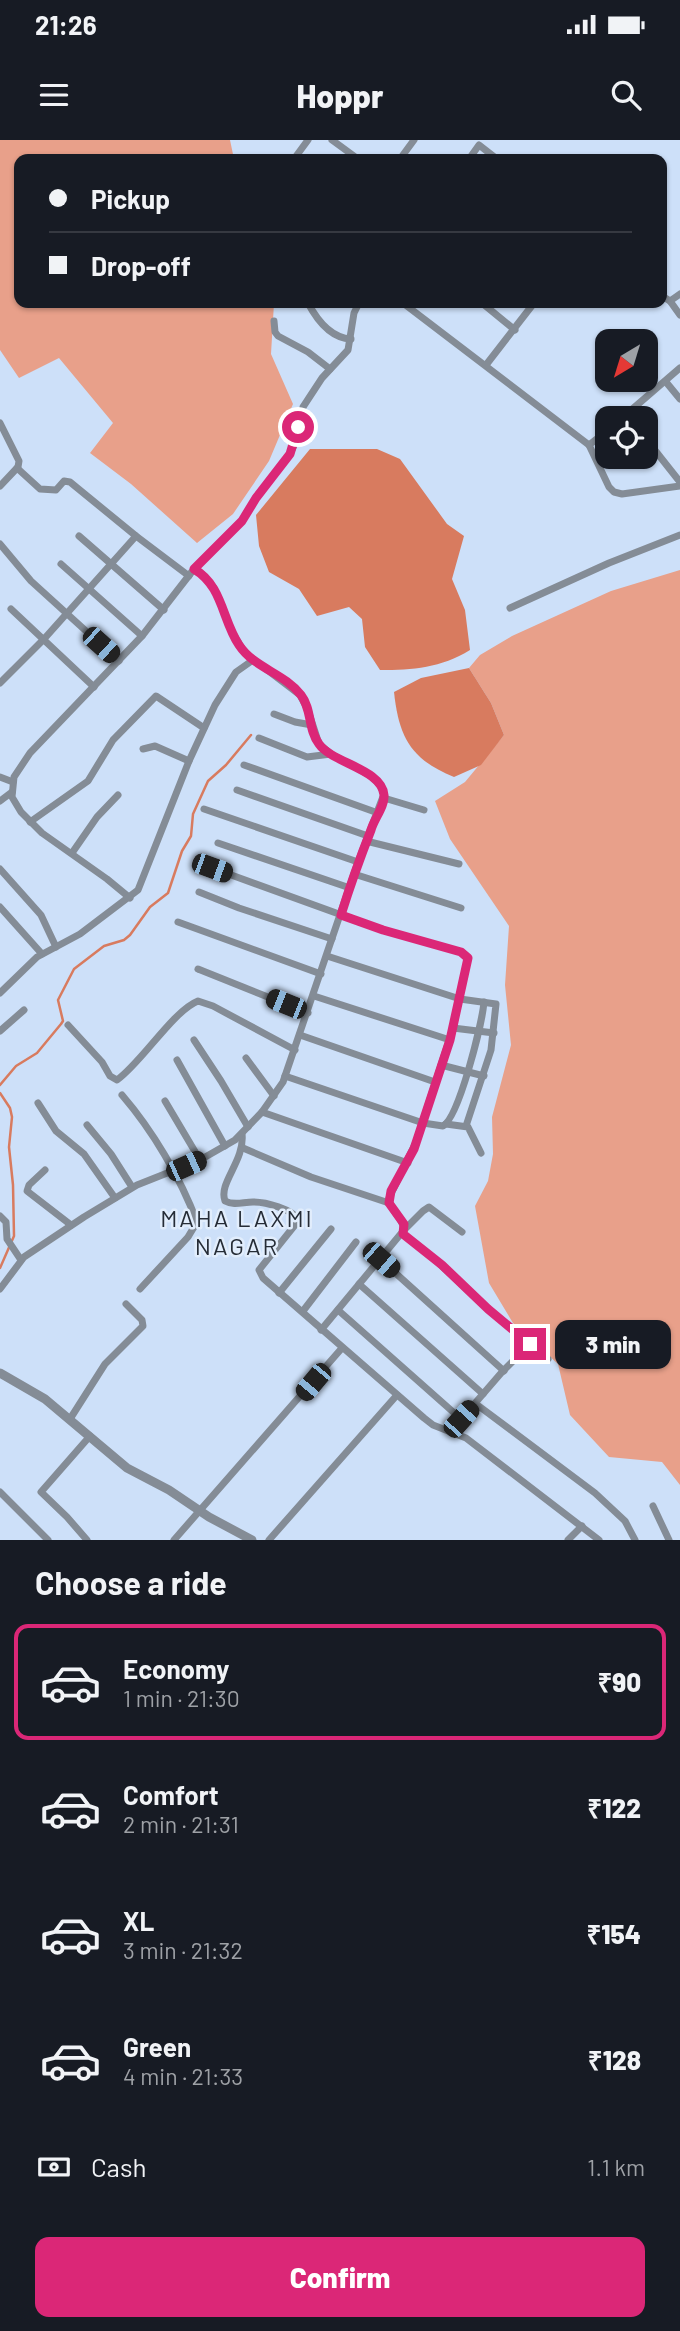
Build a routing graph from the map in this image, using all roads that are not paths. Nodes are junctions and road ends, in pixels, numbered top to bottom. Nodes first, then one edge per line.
1 (308, 140) edge
2 (332, 140) edge
3 (297, 154) edge
4 (346, 154) edge
5 (680, 294) edge
6 (667, 300) edge
7 (670, 302) junction
8 (311, 308) edge
9 (356, 308) edge
10 (410, 308) edge
11 (488, 308) edge
12 (530, 308) edge
13 (680, 315) edge
14 (274, 321) dead end
15 (515, 330) junction
16 (351, 339) junction
17 (486, 365) junction
18 (680, 368) edge
19 (330, 369) junction
20 (666, 382) junction
21 (680, 399) edge
22 (639, 406) edge
23 (0, 423) edge
24 (595, 440) edge
25 (589, 445) junction
26 (658, 455) edge
27 (17, 468) junction
28 (680, 484) edge
29 (0, 486) edge
30 (680, 535) edge
31 (79, 536) dead end
32 (136, 536) junction
33 (0, 544) edge
34 (61, 564) dead end
35 (111, 564) junction
36 (191, 573) junction
37 (89, 589) junction
38 (510, 608) dead end
39 (10, 609) dead end
40 (164, 610) junction
41 (67, 614) junction
42 (142, 636) junction
43 (44, 639) junction
44 (253, 660) junction
45 (119, 661) junction
46 (0, 683) edge
47 (93, 687) junction
48 (274, 713) dead end
49 (312, 725) junction
50 (204, 728) junction
51 (259, 738) dead end
52 (143, 749) dead end
53 (331, 754) junction
54 (189, 761) junction
55 (244, 765) dead end
56 (0, 776) edge
57 (13, 782) junction
58 (237, 790) dead end
59 (12, 792) junction
60 (118, 795) dead end
61 (384, 798) junction
62 (0, 801) edge
63 (205, 809) dead end
64 (424, 810) dead end
65 (378, 813) junction
66 (30, 822) junction
67 (367, 838) junction
68 (218, 843) dead end
69 (72, 853) junction
70 (358, 862) junction
71 (459, 864) dead end
72 (212, 868) dead end
73 (0, 869) edge
74 (354, 874) junction
75 (350, 888) junction
76 (199, 892) dead end
77 (130, 898) junction
78 (0, 907) edge
79 (461, 908) dead end
80 (341, 915) junction
81 (178, 922) dead end
82 (332, 939) junction
83 (56, 947) junction
84 (42, 954) junction
85 (327, 956) junction
86 (198, 969) dead end
87 (321, 974) junction
88 (0, 993) edge
89 (314, 996) junction
90 (460, 999) junction
91 (484, 1002) junction
92 (24, 1010) dead end
93 (308, 1013) junction
94 (68, 1025) dead end
95 (453, 1028) junction
96 (0, 1031) edge
97 (479, 1032) junction
98 (494, 1033) junction
99 (300, 1035) junction
100 (194, 1040) dead end
101 (450, 1040) junction
102 (295, 1050) junction
103 (246, 1058) dead end
104 (177, 1060) dead end
105 (441, 1065) junction
106 (467, 1072) junction
107 (285, 1076) junction
108 (484, 1076) junction
109 (435, 1082) junction
110 (122, 1095) dead end
111 (274, 1096) junction
112 (165, 1101) dead end
113 (38, 1103) dead end
114 (262, 1112) junction
115 (422, 1123) junction
116 (446, 1124) junction
117 (87, 1125) dead end
118 (466, 1126) junction
119 (245, 1131) junction
120 (225, 1146) junction
121 (243, 1148) junction
122 (481, 1153) dead end
123 (200, 1160) junction
124 (408, 1163) junction
125 (45, 1170) dead end
126 (172, 1172) junction
127 (132, 1188) junction
128 (116, 1198) junction
129 (389, 1203) junction
130 (0, 1216) edge
131 (71, 1226) junction
132 (331, 1229) dead end
133 (404, 1232) junction
134 (462, 1232) dead end
135 (356, 1242) dead end
136 (21, 1260) junction
137 (381, 1260) junction
138 (359, 1284) junction
139 (0, 1289) edge
140 (140, 1289) dead end
141 (279, 1293) junction
142 (127, 1304) dead end
143 (338, 1310) junction
144 (303, 1311) junction
145 (321, 1329) junction
146 (530, 1344) junction
147 (342, 1348) junction
148 (548, 1359) dead end
149 (504, 1371) junction
150 (2, 1377) edge
151 (483, 1394) junction
152 (397, 1395) junction
153 (476, 1404) junction
154 (70, 1419) junction
155 (461, 1419) junction
156 (451, 1431) junction
157 (90, 1436) junction
158 (0, 1492) edge
159 (653, 1506) dead end
160 (199, 1510) junction
161 (582, 1526) junction
162 (48, 1540) edge
163 (87, 1540) edge
164 (174, 1540) edge
165 (252, 1540) edge
166 (269, 1540) edge
167 (568, 1540) edge
168 (599, 1540) edge
169 (635, 1540) edge
170 (668, 1540) edge

1 - 3 street
2 - 4 street
5 - 7 street
6 - 7 street
7 - 13 street
8 - 16 street
9 - 16 street
10 - 17 street
11 - 15 street
12 - 15 street
14 - 19 street
15 - 17 street
16 - 19 street
17 - 25 street
18 - 20 street
19 - 36 street
20 - 21 street
20 - 22 street
23 - 27 street
24 - 25 street
25 - 28 street
26 - 28 street
27 - 29 street
27 - 32 street
30 - 38 street
31 - 35 street
32 - 35 street
32 - 36 street
33 - 41 street
34 - 37 street
35 - 37 street
35 - 40 street
36 - 40 street
36 - 44 street
37 - 41 street
37 - 42 street
39 - 43 street
40 - 42 street
41 - 43 street
41 - 45 street
42 - 45 street
43 - 46 street
43 - 47 street
44 - 49 street
44 - 50 street
45 - 47 street
47 - 57 street
48 - 49 street
49 - 53 street
50 - 54 street
50 - 66 street
51 - 53 street
52 - 54 street
53 - 61 street
54 - 77 street
55 - 65 street
56 - 57 street
57 - 59 street
58 - 67 street
59 - 62 street
59 - 66 street
60 - 69 street
61 - 64 street
61 - 65 street
63 - 70 street
65 - 67 street
66 - 69 street
67 - 70 street
67 - 71 street
68 - 75 street
69 - 77 street
70 - 74 street
72 - 80 street
73 - 83 street
74 - 75 street
74 - 79 street
75 - 80 street
76 - 82 street
77 - 83 street
78 - 84 street
80 - 82 street
80 - 90 street
81 - 87 street
82 - 85 street
83 - 84 street
84 - 88 street
85 - 87 street
85 - 90 street
86 - 93 street
87 - 89 street
89 - 93 street
89 - 101 street
90 - 91 street
90 - 95 street
91 - 97 street
91 - 98 street
92 - 96 street
93 - 99 street
94 - 102 street
95 - 97 street
95 - 101 street
97 - 98 street
97 - 106 street
98 - 108 street
99 - 102 street
99 - 109 street
100 - 119 street
101 - 105 street
102 - 107 street
103 - 111 street
104 - 120 street
105 - 106 street
105 - 109 street
106 - 108 street
106 - 116 street
107 - 111 street
107 - 115 street
108 - 118 street
109 - 115 street
110 - 126 street
111 - 114 street
112 - 123 street
113 - 128 street
114 - 119 street
114 - 124 street
115 - 116 street
115 - 124 street
116 - 118 street
117 - 127 street
118 - 122 street
119 - 120 street
119 - 121 street
120 - 123 street
121 - 129 street
121 - 141 street
123 - 126 street
124 - 129 street
125 - 131 street
126 - 127 street
126 - 140 street
127 - 128 street
128 - 131 street
129 - 133 street
130 - 136 street
131 - 136 street
132 - 141 street
133 - 134 street
133 - 137 street
133 - 146 street
135 - 144 street
136 - 139 street
137 - 138 street
137 - 149 street
138 - 143 street
138 - 151 street
141 - 144 street
142 - 154 street
143 - 145 street
143 - 155 street
144 - 145 street
145 - 147 street
146 - 148 street
146 - 149 street
147 - 152 street
147 - 160 street
149 - 151 street
150 - 154 street
151 - 153 street
152 - 156 street
152 - 166 street
153 - 155 street
153 - 169 street
154 - 157 street
155 - 156 street
156 - 161 street
157 - 160 street
157 - 163 street
158 - 162 street
159 - 170 street
160 - 164 street
160 - 165 street
161 - 167 street
161 - 168 street

